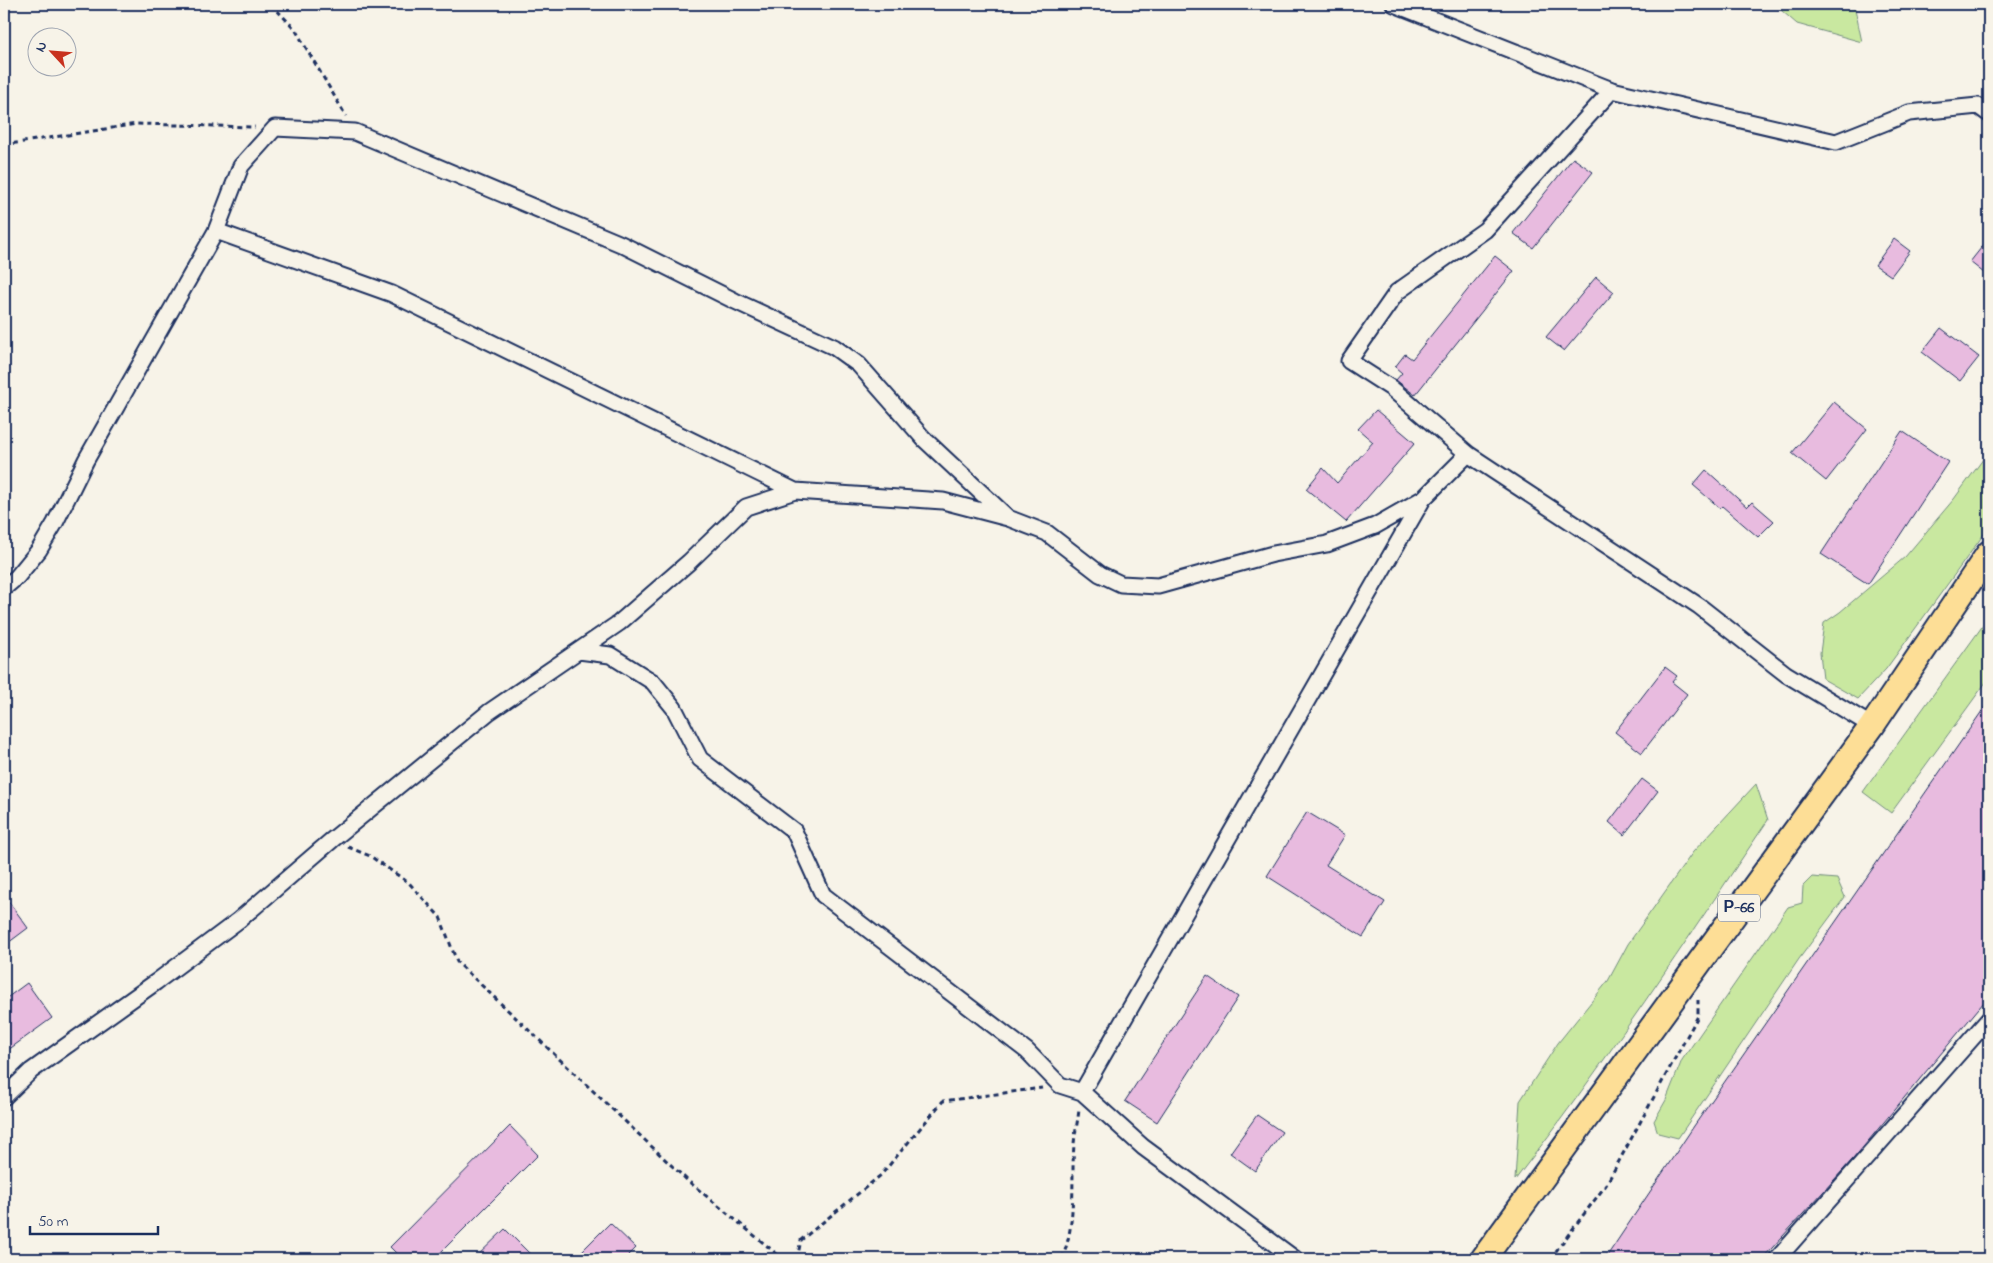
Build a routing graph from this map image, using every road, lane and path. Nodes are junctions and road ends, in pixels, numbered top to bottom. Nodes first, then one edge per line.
1 (271, 4) edge
2 (1394, 4) edge
3 (1612, 90) junction
4 (1989, 114) edge
5 (275, 128) junction
6 (355, 132) junction
7 (4, 145) edge
8 (216, 231) junction
9 (1468, 454) junction
10 (796, 491) junction
11 (1424, 498) junction
12 (1008, 518) junction
13 (1989, 553) edge
14 (4, 588) edge
15 (579, 651) junction
16 (1872, 726) junction
17 (332, 840) junction
18 (1696, 967) junction
19 (1989, 1019) edge
20 (1060, 1085) junction
21 (1082, 1092) junction
22 (4, 1096) edge
23 (783, 1259) edge
24 (798, 1259) edge
25 (1062, 1259) edge
26 (1295, 1259) edge
27 (1483, 1259) edge
28 (1550, 1259) edge
29 (1777, 1259) edge

1 - 6 path
2 - 3 street
3 - 4 street
3 - 9 street
5 - 6 street
5 - 7 path
5 - 8 street
6 - 12 street
8 - 10 street
8 - 14 street
9 - 11 street
9 - 16 street
10 - 12 street
10 - 15 street
11 - 12 street
11 - 21 street
13 - 16 main road, Р-66
15 - 17 street
15 - 20 street
16 - 18 main road, Р-66
17 - 22 street
17 - 23 path
18 - 27 main road, Р-66
18 - 28 path
19 - 29 street
20 - 21 street
20 - 24 path
21 - 25 path
21 - 26 street

